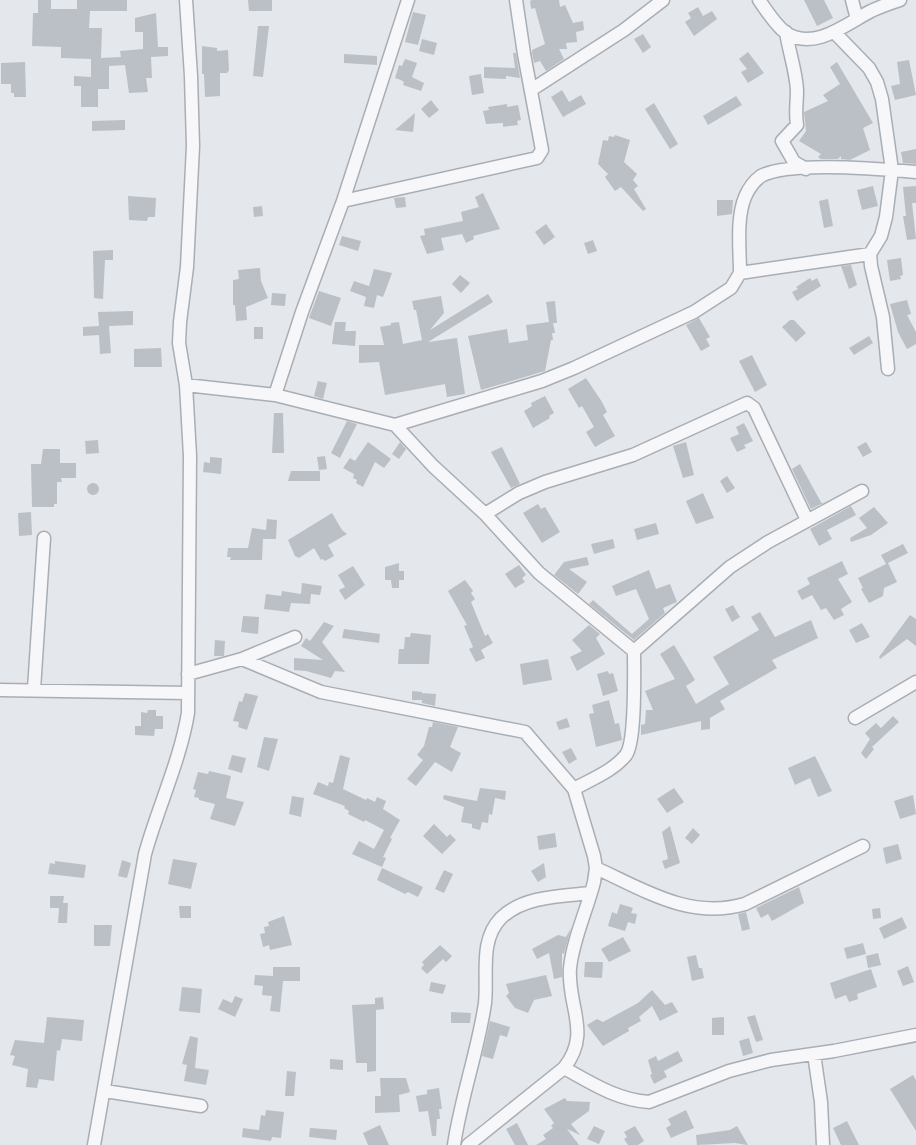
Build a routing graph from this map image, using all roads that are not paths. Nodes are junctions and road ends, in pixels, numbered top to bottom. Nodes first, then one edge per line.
1 (186, 0) edge
2 (408, 0) edge
3 (516, 0) edge
4 (662, 0) edge
5 (760, 0) edge
6 (852, 0) edge
7 (900, 0) edge
8 (857, 19) junction
9 (786, 32) junction
10 (834, 32) junction
11 (531, 90) junction
12 (806, 169) junction
13 (892, 170) junction
14 (916, 172) edge
15 (343, 201) junction
16 (870, 254) junction
17 (740, 273) junction
18 (888, 369) dead end
19 (186, 386) junction
20 (275, 394) junction
21 (395, 425) junction
22 (862, 491) dead end
23 (484, 514) junction
24 (807, 520) junction
25 (44, 538) dead end
26 (295, 637) dead end
27 (634, 651) junction
28 (242, 659) junction
29 (188, 674) junction
30 (916, 682) edge
31 (34, 689) junction
32 (0, 690) edge
33 (188, 693) junction
34 (855, 718) dead end
35 (574, 789) junction
36 (863, 846) dead end
37 (596, 868) junction
38 (592, 892) junction
39 (916, 1035) edge
40 (814, 1054) junction
41 (564, 1068) junction
42 (105, 1091) junction
43 (201, 1106) dead end
44 (94, 1145) edge
45 (454, 1145) edge
46 (468, 1145) edge
47 (823, 1145) edge

1 - 19 street
2 - 15 street
3 - 11 street
4 - 11 street
5 - 9 street
6 - 8 street
7 - 8 street
8 - 10 street
9 - 10 street
9 - 12 street
10 - 13 street
11 - 15 street
12 - 13 street
12 - 17 street
13 - 14 street
13 - 16 street
15 - 20 street
16 - 17 street
16 - 18 street
17 - 21 street
19 - 20 street
19 - 29 street
20 - 21 street
21 - 23 street
22 - 24 street
23 - 24 street
23 - 27 street
24 - 27 street
25 - 31 street
26 - 28 street
27 - 35 street
28 - 29 street
28 - 35 street
29 - 33 street
30 - 34 street
31 - 32 street
31 - 33 street
33 - 42 street
35 - 37 street
36 - 37 street
37 - 38 street
38 - 41 street
38 - 45 street
39 - 40 street
40 - 41 street
40 - 47 street
41 - 46 street
42 - 43 street
42 - 44 street

